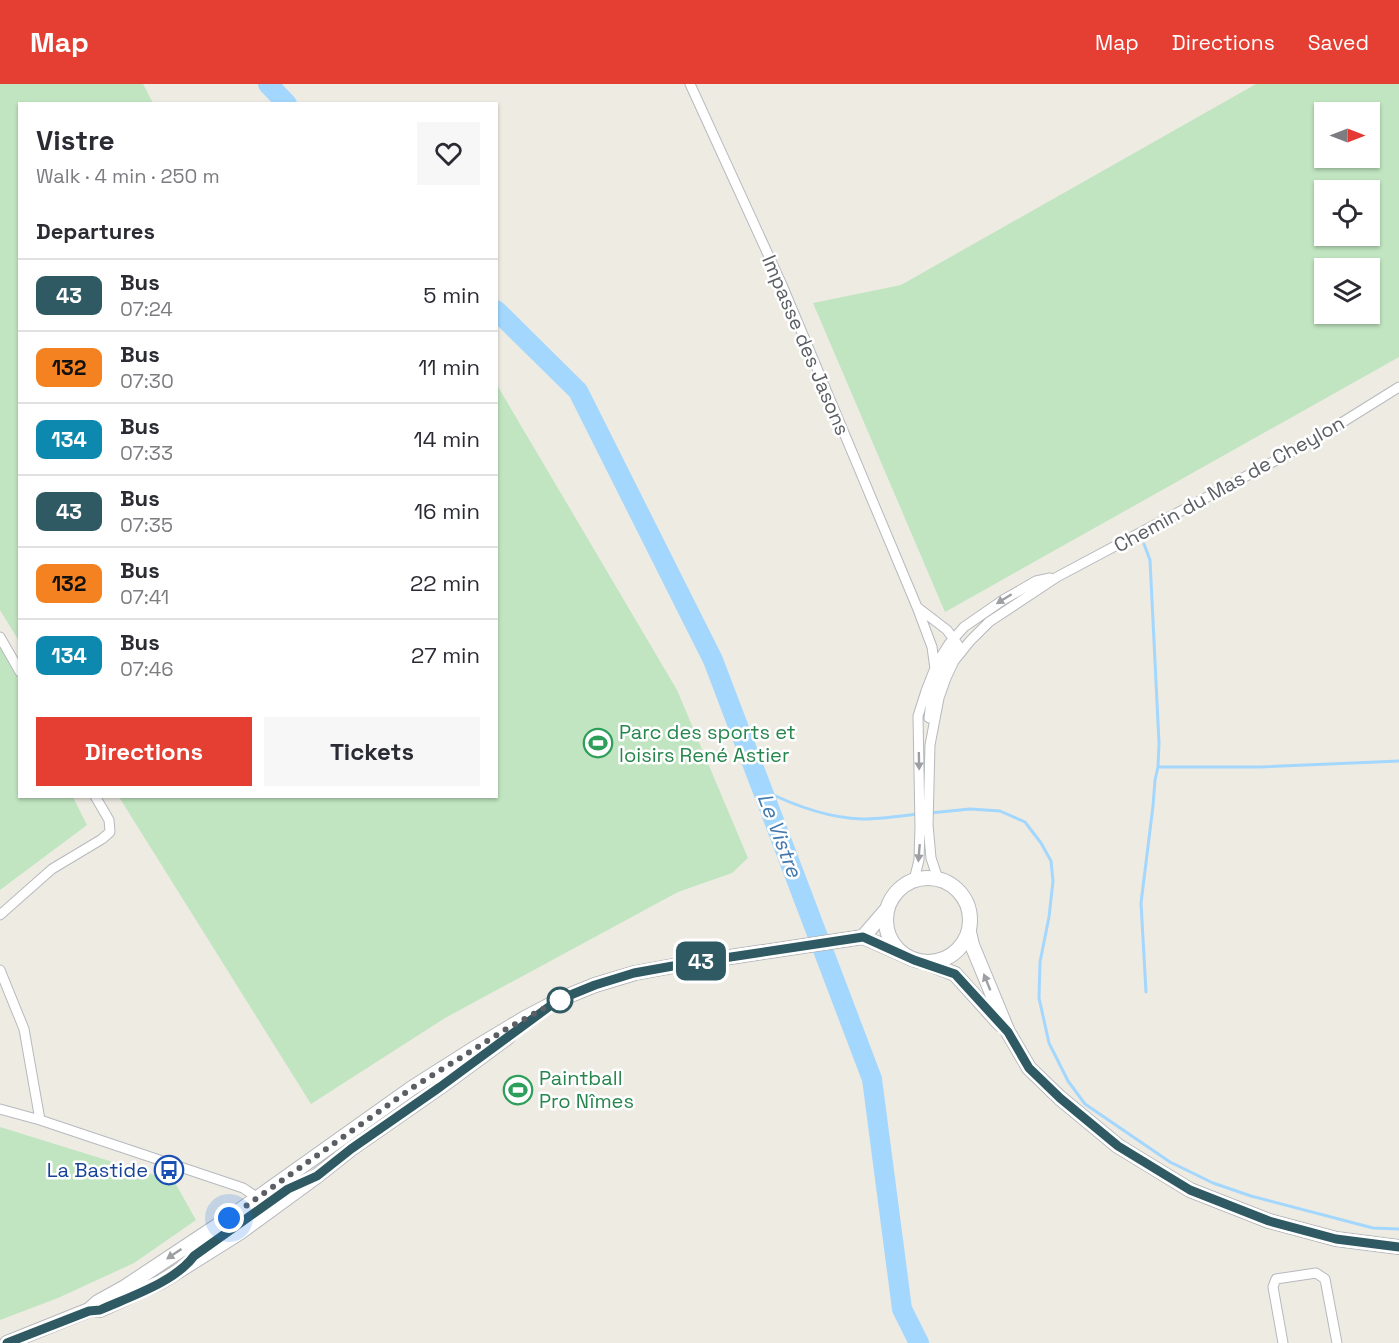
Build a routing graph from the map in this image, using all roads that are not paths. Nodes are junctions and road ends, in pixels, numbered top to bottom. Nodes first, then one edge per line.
1 (690, 84) edge
2 (1399, 387) edge
3 (1057, 577) junction
4 (917, 607) junction
5 (0, 637) edge
6 (954, 639) junction
7 (18, 668) edge
8 (935, 669) junction
9 (932, 730) junction
10 (96, 798) edge
11 (924, 802) junction
12 (924, 825) junction
13 (938, 879) junction
14 (914, 880) junction
15 (888, 908) junction
16 (0, 915) edge
17 (969, 932) junction
18 (863, 937) junction
19 (906, 956) junction
20 (923, 962) junction
21 (0, 970) edge
22 (550, 1006) junction
23 (1008, 1032) junction
24 (0, 1109) edge
25 (40, 1120) junction
26 (261, 1202) junction
27 (1399, 1247) edge
28 (89, 1311) junction
29 (7, 1343) edge
30 (1283, 1343) edge
31 (1337, 1343) edge

1 - 4 street, Impasse des Jasons
2 - 3 street, Chemin du Mas de Cheylon
3 -> 6 street, Chemin du Mas de Cheylon
3 - 9 street, Chemin du Mas de Cheylon
4 - 6 street, Impasse des Jasons
4 - 8 street, Impasse des Jasons
5 - 7 street
6 - 8 street, Chemin du Mas de Cheylon
6 - 9 street
8 -> 11 street, Chemin du Mas de Cheylon
9 - 11 street, Chemin du Mas de Cheylon
10 - 16 street
11 - 12 street, Chemin du Mas de Cheylon
12 - 13 street, Chemin du Mas de Cheylon
12 -> 14 street, Chemin du Mas de Cheylon
13 - 14 street
13 - 17 street
14 - 15 street
15 - 18 street
15 - 19 street
17 - 20 street
23 -> 17 street
18 - 19 street
18 - 22 street
19 - 20 street
20 - 23 street
21 - 25 street
22 - 26 street
22 - 28 street
23 - 27 street
24 - 25 street
25 - 26 street
26 -> 28 street
28 - 29 street
30 - 31 street

